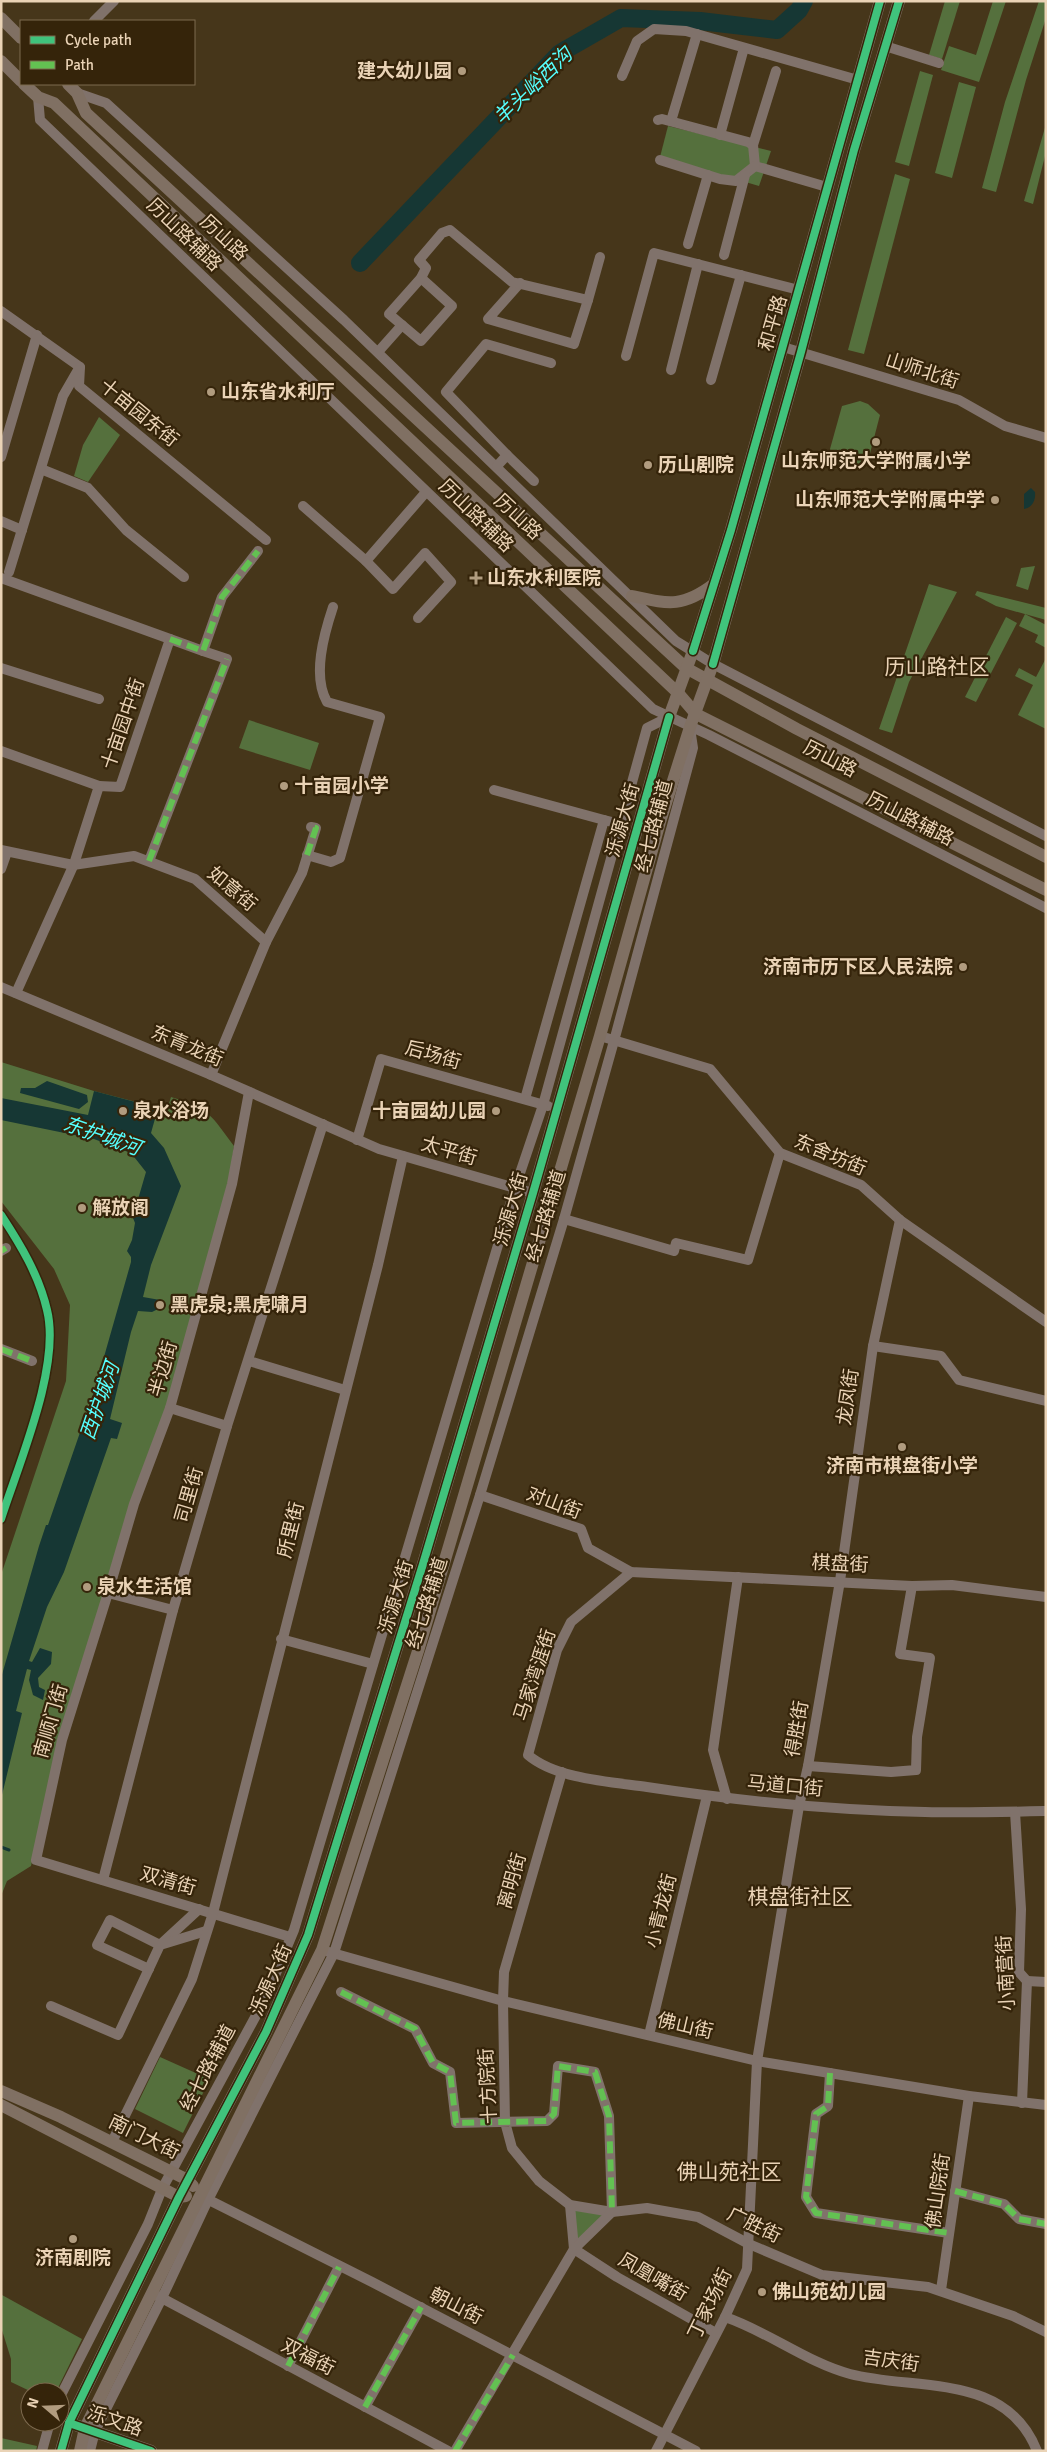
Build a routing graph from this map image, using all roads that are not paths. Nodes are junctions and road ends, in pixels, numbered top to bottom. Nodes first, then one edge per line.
1 (114, 1) edge
2 (880, 1) edge
3 (899, 1) edge
4 (1, 18) edge
5 (95, 20) edge
6 (697, 34) junction
7 (20, 37) edge
8 (885, 46) junction
9 (744, 48) junction
10 (1, 61) edge
11 (939, 64) dead end
12 (776, 72) dead end
13 (622, 76) dead end
14 (20, 80) edge
15 (858, 80) junction
16 (25, 85) edge
17 (73, 88) edge
18 (38, 97) junction
19 (658, 120) dead end
20 (671, 122) junction
21 (720, 135) junction
22 (753, 145) junction
23 (660, 160) dead end
24 (755, 166) junction
25 (708, 175) junction
26 (746, 175) junction
27 (827, 187) junction
28 (688, 244) dead end
29 (724, 255) dead end
30 (600, 257) dead end
31 (698, 264) junction
32 (741, 275) junction
33 (421, 278) junction
34 (520, 284) junction
35 (799, 290) junction
36 (588, 300) junction
37 (1, 311) edge
38 (402, 325) junction
39 (37, 335) junction
40 (783, 347) junction
41 (378, 352) junction
42 (801, 352) junction
43 (626, 356) dead end
44 (551, 363) dead end
45 (80, 367) junction
46 (671, 370) dead end
47 (712, 380) dead end
48 (1046, 438) edge
49 (507, 455) junction
50 (1, 457) edge
51 (497, 466) junction
52 (41, 470) junction
53 (534, 481) dead end
54 (426, 492) junction
55 (302, 506) dead end
56 (1, 520) edge
57 (22, 530) junction
58 (266, 540) dead end
59 (258, 551) dead end
60 (366, 561) junction
61 (5, 575) edge
62 (184, 577) dead end
63 (714, 584) junction
64 (632, 596) junction
65 (333, 607) dead end
66 (418, 618) dead end
67 (170, 640) junction
68 (203, 650) junction
69 (693, 651) junction
70 (713, 664) junction
71 (1, 668) edge
72 (686, 668) junction
73 (708, 679) junction
74 (678, 693) junction
75 (99, 699) dead end
76 (696, 714) junction
77 (669, 717) junction
78 (690, 727) junction
79 (1, 751) edge
80 (99, 786) junction
81 (494, 790) dead end
82 (604, 820) junction
83 (620, 824) junction
84 (311, 827) dead end
85 (1046, 836) edge
86 (4, 851) edge
87 (307, 856) junction
88 (1046, 857) edge
89 (149, 861) junction
90 (73, 865) junction
91 (1, 869) edge
92 (1046, 890) edge
93 (1046, 908) edge
94 (266, 942) junction
95 (1, 987) edge
96 (16, 993) junction
97 (600, 1036) junction
98 (614, 1041) junction
99 (211, 1075) junction
100 (249, 1092) junction
101 (525, 1099) junction
102 (543, 1105) junction
103 (558, 1108) junction
104 (322, 1124) junction
105 (357, 1140) junction
106 (780, 1153) junction
107 (403, 1156) junction
108 (516, 1188) junction
109 (533, 1193) junction
110 (1, 1215) edge
111 (564, 1219) junction
112 (900, 1220) junction
113 (1046, 1322) edge
114 (873, 1346) junction
115 (1, 1349) edge
116 (32, 1361) dead end
117 (249, 1361) junction
118 (345, 1390) junction
119 (1046, 1401) edge
120 (170, 1408) junction
121 (227, 1426) junction
122 (480, 1494) junction
123 (1, 1519) edge
124 (631, 1572) junction
125 (738, 1577) junction
126 (840, 1581) junction
127 (912, 1586) junction
128 (108, 1594) junction
129 (1046, 1598) edge
130 (173, 1610) junction
131 (281, 1639) junction
132 (373, 1664) junction
133 (528, 1755) joint
134 (808, 1766) junction
135 (562, 1772) junction
136 (707, 1796) junction
137 (727, 1799) junction
138 (799, 1806) junction
139 (1046, 1811) edge
140 (1015, 1812) junction
141 (36, 1860) joint
142 (103, 1880) junction
143 (199, 1909) junction
144 (213, 1913) junction
145 (206, 1931) junction
146 (290, 1937) junction
147 (160, 1945) junction
148 (328, 1951) junction
149 (149, 1969) junction
150 (1028, 1982) junction
151 (1046, 1982) edge
152 (341, 1992) dead end
153 (503, 2001) junction
154 (51, 2006) dead end
155 (649, 2035) junction
156 (758, 2060) junction
157 (830, 2074) junction
158 (1, 2091) edge
159 (969, 2096) junction
160 (1022, 2103) junction
161 (1, 2105) edge
162 (1046, 2105) edge
163 (505, 2122) junction
164 (112, 2142) junction
165 (173, 2172) junction
166 (188, 2180) junction
167 (162, 2188) junction
168 (955, 2191) junction
169 (179, 2197) junction
170 (204, 2198) junction
171 (570, 2205) junction
172 (612, 2212) junction
173 (1046, 2224) edge
174 (949, 2233) junction
175 (749, 2244) junction
176 (574, 2249) junction
177 (339, 2267) junction
178 (941, 2290) junction
179 (157, 2296) junction
180 (421, 2307) junction
181 (725, 2317) junction
182 (1046, 2332) edge
183 (716, 2333) junction
184 (513, 2355) junction
185 (288, 2366) junction
186 (68, 2382) edge
187 (365, 2407) junction
188 (70, 2421) edge
189 (70, 2423) edge
190 (90, 2429) junction
191 (47, 2432) edge
192 (66, 2432) edge
193 (664, 2434) junction
194 (62, 2446) edge
195 (87, 2450) edge
196 (42, 2451) edge
197 (151, 2451) edge
198 (448, 2451) edge
199 (455, 2451) edge
200 (656, 2451) edge
201 (696, 2451) edge
202 (1037, 2451) edge

1 - 5 street
2 - 15 main road, 和平路
3 - 8 main road, 和平路
4 - 7 main road
6 - 9 street
6 - 13 street
6 - 20 street
8 - 11 street
8 - 42 main road, 和平路
9 - 15 street
9 - 21 street
10 - 14 main road
12 - 22 street
15 - 27 main road, 和平路
16 - 18 main road, 历山路
17 - 41 street
17 - 72 main road, 历山路
18 - 54 street, 历山路辅路
18 - 74 main road, 历山路
19 - 20 street
20 - 21 street
21 - 22 street
22 - 24 street
23 - 25 street
24 - 26 street
24 - 27 street
25 - 26 street
25 - 28 street
26 - 29 street
27 - 35 main road, 和平路
30 - 36 street
31 - 32 street
31 - 43 street
31 - 46 street
32 - 35 street
32 - 47 street
33 - 34 street
33 - 38 street
33 - 38 street
34 - 36 street
34 - 36 street
35 - 40 main road, 和平路
37 - 39 street, 十亩园东街
38 - 41 street
39 - 45 street, 十亩园东街
39 - 50 street
40 - 42 street, 山师北街
40 - 63 main road, 和平路
41 - 51 street
42 - 48 street, 山师北街
42 - 70 main road, 和平路
44 - 49 street
45 - 52 street
45 - 58 street, 十亩园东街
49 - 51 street
49 - 53 street
51 - 64 street
52 - 57 street
52 - 62 street
54 - 60 street
54 - 77 street, 历山路辅路
55 - 60 street
56 - 57 street
57 - 61 street
59 - 68 street
60 - 66 street
61 - 67 street
63 - 64 main road
63 - 69 main road, 和平路
64 - 69 street
65 - 87 street
67 - 68 street
67 - 80 street, 十亩园中街
68 - 89 street
69 - 70 street
69 - 72 main road, 和平路
70 - 73 main road, 泺源大街
70 - 85 street
71 - 75 street
72 - 73 main road, 历山路
72 - 74 main road, 和平路
73 - 76 main road, 泺源大街
73 - 88 main road, 历山路
74 - 76 main road, 历山路
74 - 77 main road, 泺源大街
76 - 78 main road, 泺源大街
76 - 92 main road, 历山路
77 - 78 street, 历山路辅路
77 - 83 street, 经七路辅道
77 - 103 main road, 泺源大街
78 - 93 street, 历山路辅路
78 - 97 main road, 泺源大街
78 - 98 street, 经七路辅道
79 - 80 street
80 - 90 street, 十亩园中街
81 - 82 street
82 - 83 street
82 - 101 street
83 - 102 street, 经七路辅道
84 - 87 street
86 - 90 street, 如意街
86 - 91 street
87 - 94 street
89 - 90 street, 如意街
89 - 94 street, 如意街
90 - 96 street, 十亩园中街
94 - 99 street
95 - 96 street, 东青龙街
96 - 99 street, 东青龙街
97 - 98 street, 东舍坊街
97 - 148 main road, 泺源大街
98 - 106 street, 东舍坊街
98 - 111 street, 经七路辅道
99 - 100 street, 东青龙街
100 - 104 street, 东青龙街
100 - 120 street, 半边街
101 - 102 street, 后场街
101 - 105 street, 后场街
102 - 103 street, 后场街
102 - 108 street, 经七路辅道
103 - 109 main road, 泺源大街
104 - 105 street, 东青龙街
104 - 117 street, 司里街
105 - 107 street, 太平街
106 - 111 street
106 - 112 street, 东舍坊街
107 - 108 street, 太平街
107 - 118 street, 所里街
108 - 109 street, 太平街
108 - 132 street, 经七路辅道
109 - 166 main road, 泺源大街
110 - 123 street
111 - 122 street, 经七路辅道
112 - 113 street, 东舍坊街
112 - 114 street, 龙凤街
114 - 119 street
114 - 126 street, 龙凤街
115 - 116 street
117 - 118 street
117 - 121 street, 司里街
118 - 131 street, 所里街
120 - 121 street
120 - 128 street, 半边街
121 - 130 street, 司里街
122 - 124 street, 对山街
122 - 148 street, 经七路辅道
124 - 125 street, 棋盘街
124 - 133 street, 马家湾涯街
125 - 126 street, 棋盘街
125 - 137 street
126 - 127 street, 棋盘街
126 - 134 street, 得胜街
127 - 129 street, 棋盘街
127 - 134 street, 马道口街
128 - 130 street
128 - 141 street, 南顺门街
130 - 142 street, 司里街
131 - 132 street
131 - 144 street, 所里街
132 - 146 street, 经七路辅道
133 - 135 street, 马道口街
134 - 138 street, 得胜街
135 - 136 street, 马道口街
135 - 153 street, 离明街
136 - 137 street, 马道口街
136 - 155 street, 小青龙街
137 - 138 street, 马道口街
138 - 140 street, 马道口街
138 - 156 street, 得胜街
139 - 140 street, 马道口街
140 - 150 street, 小南营街
141 - 142 street, 双清街
142 - 143 street, 双清街
143 - 144 street, 双清街
143 - 147 street
144 - 145 street, 所里街
144 - 146 street, 双清街
145 - 147 street
145 - 164 street, 所里街
146 - 165 street, 经七路辅道
147 - 149 street
147 - 149 street
148 - 153 street, 佛山街
148 - 170 main road, 泺源大街
149 - 154 street
150 - 151 street
150 - 160 street, 小南营街
152 - 163 street
153 - 155 street, 佛山街
153 - 163 street, 十方院街
155 - 156 street, 佛山街
156 - 157 street, 佛山街
156 - 175 street, 丁家场街
157 - 159 street, 佛山街
157 - 174 street
158 - 164 main road, 南门大街
159 - 160 street, 佛山街
159 - 168 street, 佛山院街
160 - 162 street, 佛山街
161 - 167 main road, 南门大街
163 - 171 street, 十方院街
163 - 172 street
164 - 165 main road, 南门大街
165 - 166 main road, 南门大街
165 - 167 street, 经七路辅道
166 - 169 main road, 泺源大街
166 - 170 main road, 南门大街
167 - 169 main road, 南门大街
167 - 186 street, 经七路辅道
168 - 173 street
168 - 174 street, 佛山院街
169 - 170 main road
169 - 188 main road, 泺源大街
170 - 177 street, 朝山街
170 - 179 main road, 泺源大街
171 - 172 street, 十方院街
171 - 176 street
172 - 175 street, 广胜街
172 - 176 street
174 - 178 street, 佛山院街
175 - 178 street, 广胜街
175 - 181 street, 丁家场街
176 - 183 street, 凤凰嘴街
176 - 184 street
177 - 180 street, 朝山街
177 - 185 street
178 - 182 street, 广胜街
179 - 185 street, 双福街
179 - 190 main road, 泺源大街
180 - 184 street, 朝山街
180 - 187 street
181 - 183 street, 丁家场街
181 - 202 street, 吉庆街
183 - 193 street, 丁家场街
184 - 193 street, 朝山街
184 - 199 street
185 - 187 street, 双福街
187 - 198 street, 双福街
189 - 190 main road, 泺文路
190 - 195 main road, 泺源大街
190 - 197 main road, 泺文路
191 - 196 street
192 - 194 main road, 泺源大街
193 - 200 street, 丁家场街
193 - 201 street, 朝山街
194 - 195 main road, 泺文路

